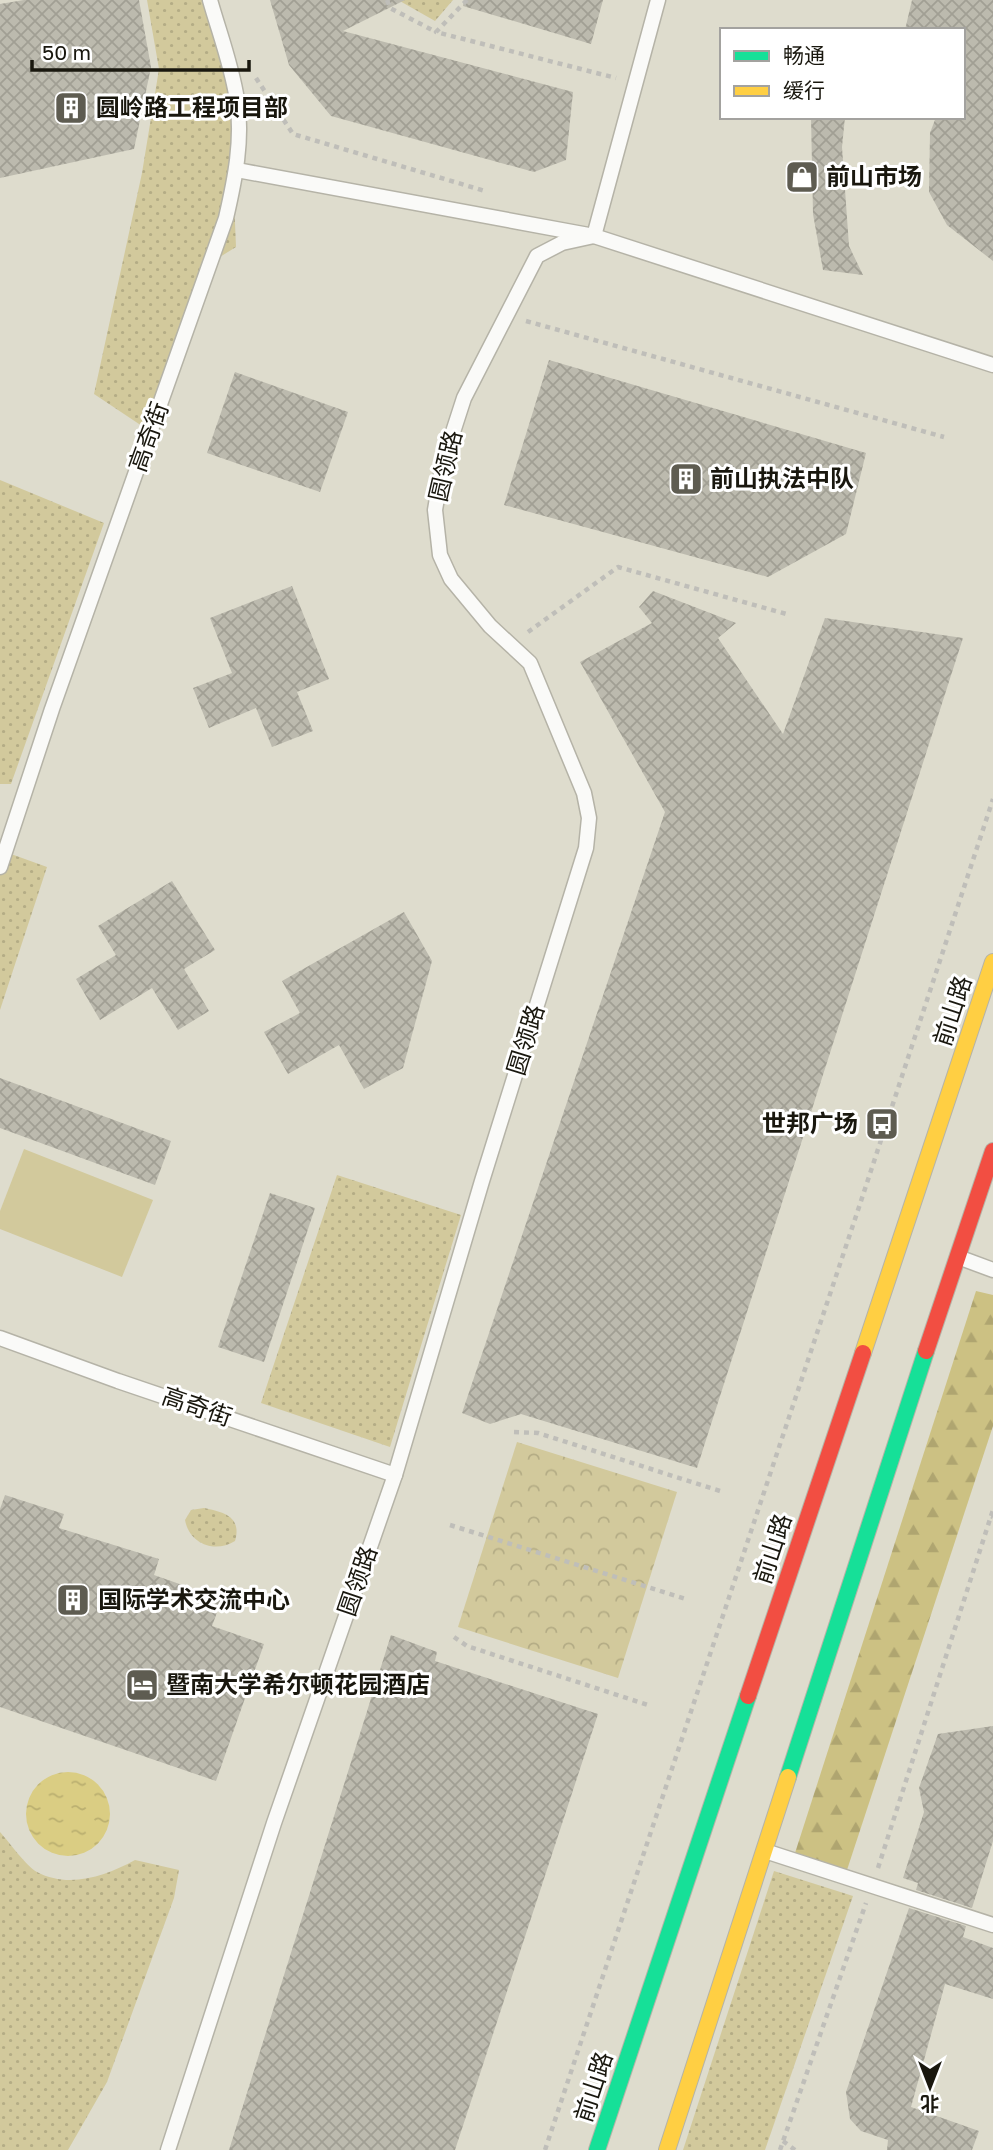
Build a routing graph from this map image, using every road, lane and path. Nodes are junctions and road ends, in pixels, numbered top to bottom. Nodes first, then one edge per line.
1 (210, 0) edge
2 (387, 0) edge
3 (467, 0) edge
4 (658, 0) edge
5 (436, 32) junction
6 (225, 54) junction
7 (637, 83) junction
8 (237, 170) junction
9 (490, 193) dead end
10 (594, 236) junction
11 (505, 315) junction
12 (993, 365) edge
13 (944, 437) dead end
14 (790, 615) dead end
15 (510, 645) junction
16 (993, 799) edge
17 (0, 867) edge
18 (993, 962) edge
19 (993, 1151) edge
20 (956, 1257) junction
21 (993, 1270) edge
22 (0, 1338) edge
23 (514, 1432) dead end
24 (395, 1475) junction
25 (720, 1490) dead end
26 (993, 1510) edge
27 (992, 1517) edge
28 (450, 1525) dead end
29 (686, 1598) dead end
30 (454, 1637) dead end
31 (651, 1706) dead end
32 (764, 1851) junction
33 (872, 1886) junction
34 (993, 1925) edge
35 (783, 2141) junction
36 (168, 2150) edge
37 (545, 2150) edge
38 (597, 2150) edge
39 (667, 2150) edge
40 (780, 2150) edge
41 (795, 2150) edge

1 - 6 lane, 高奇街
2 - 5 path
3 - 5 path
4 - 7 lane
5 - 7 path
6 - 8 lane, 高奇街
6 - 9 path
7 - 10 lane
8 - 10 lane
8 - 17 lane, 高奇街
10 - 11 lane, 圆领路
10 - 12 lane
11 - 13 path
11 - 15 lane, 圆领路
14 - 15 path
15 - 24 lane, 圆领路
16 - 37 path
18 - 38 main road, 前山路
19 - 20 main road
20 - 21 lane
20 - 32 main road
22 - 24 lane, 高奇街
23 - 25 path
24 - 36 lane, 圆领路
26 - 27 path
27 - 33 path
28 - 29 path
30 - 31 path
32 - 33 lane
32 - 39 main road
33 - 34 lane
33 - 35 path
35 - 40 path
35 - 41 path

